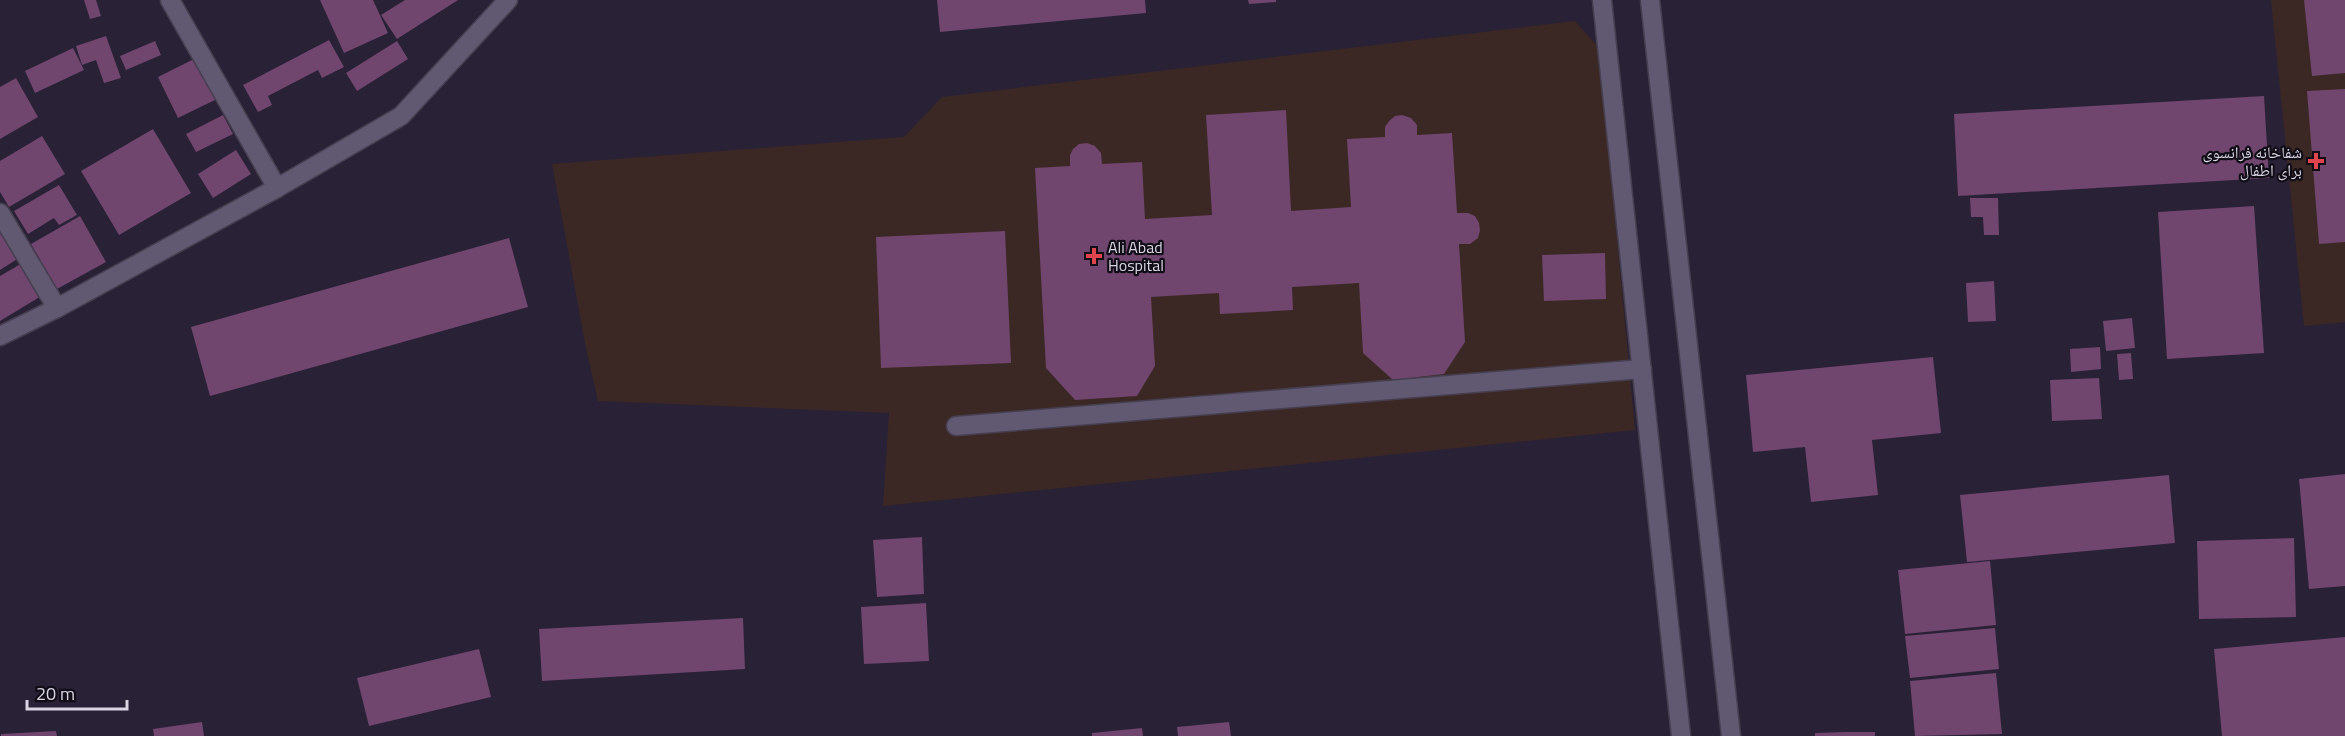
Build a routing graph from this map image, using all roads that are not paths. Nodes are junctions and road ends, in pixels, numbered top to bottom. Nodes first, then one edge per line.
1 (170, 0) edge
2 (508, 0) edge
3 (1602, 0) edge
4 (1650, 0) edge
5 (277, 188) junction
6 (0, 213) edge
7 (57, 308) junction
8 (0, 336) edge
9 (1642, 369) junction
10 (956, 426) dead end
11 (1681, 736) edge
12 (1731, 736) edge

1 - 5 street
2 - 5 street
3 - 9 street
4 - 12 street
5 - 7 street
6 - 7 street
7 - 8 street
9 - 10 street
9 - 11 street

